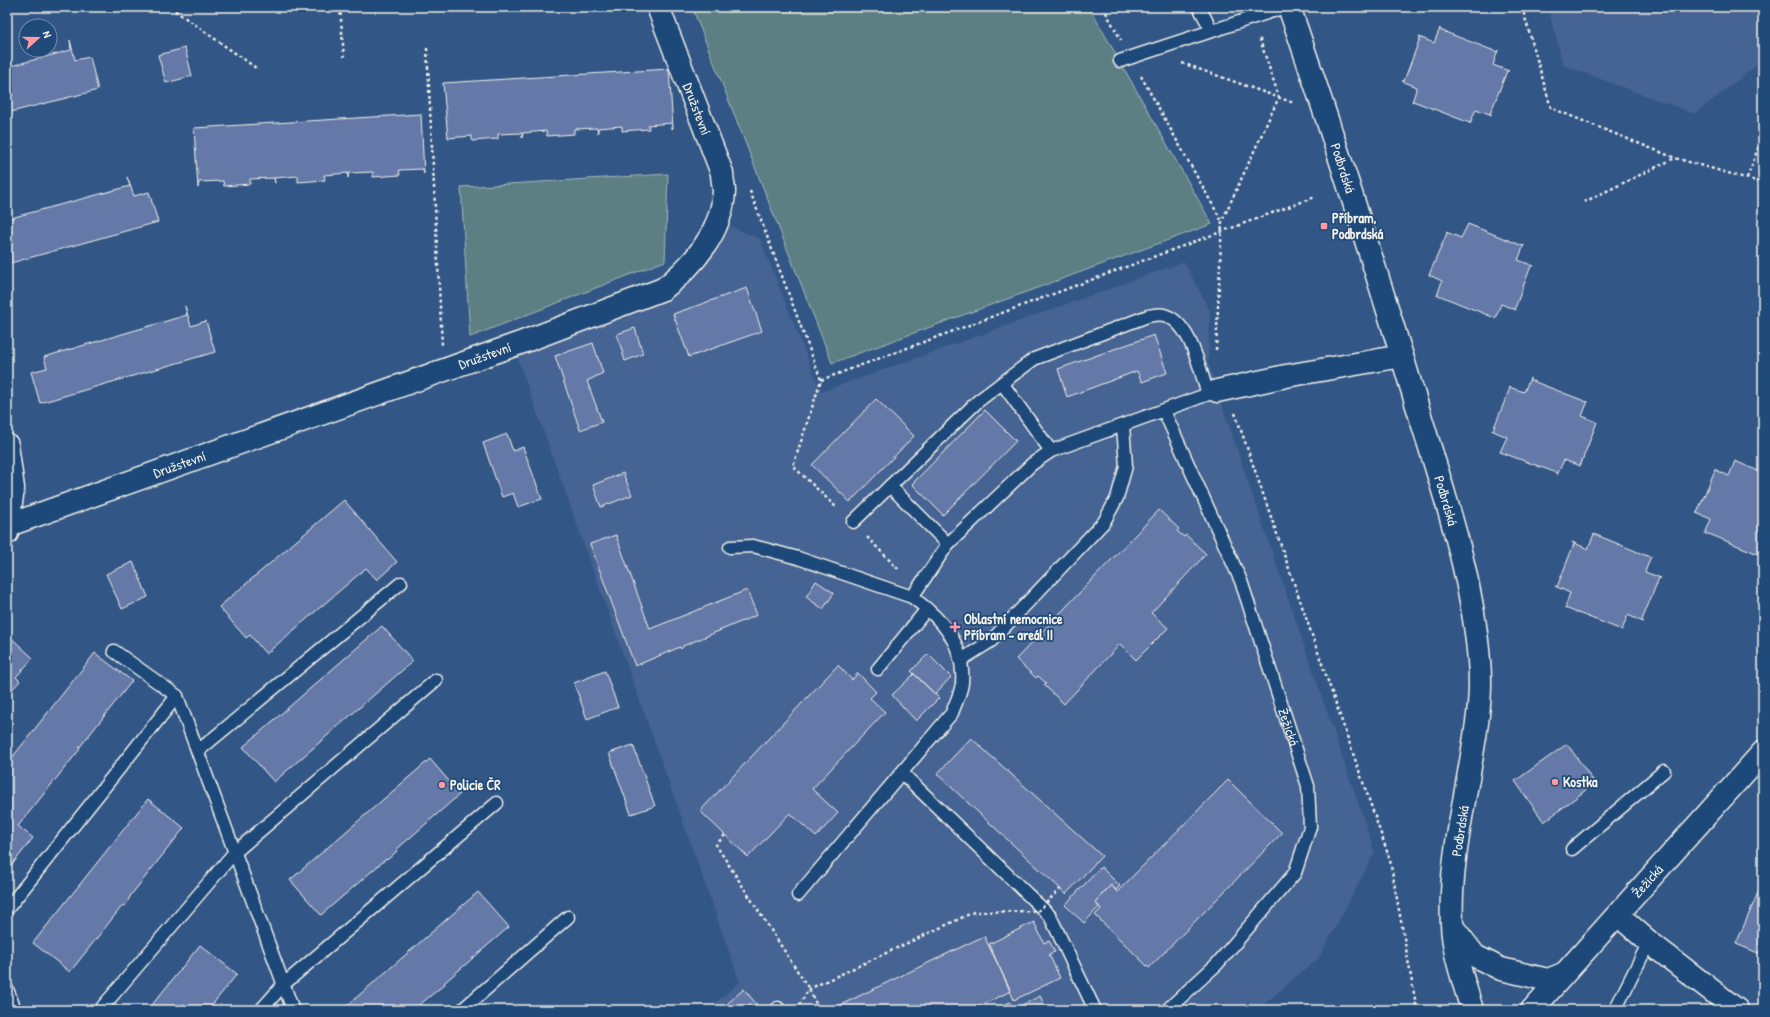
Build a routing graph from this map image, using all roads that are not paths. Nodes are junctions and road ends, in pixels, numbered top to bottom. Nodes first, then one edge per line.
1 (658, 7) edge
2 (1199, 7) edge
3 (1285, 7) edge
4 (1289, 7) edge
5 (1212, 31) junction
6 (1125, 59) road end
7 (1402, 356) junction
8 (1002, 383) junction
9 (1212, 393) junction
10 (1164, 411) junction
11 (1123, 425) junction
12 (7, 445) edge
13 (1051, 451) junction
14 (890, 486) junction
15 (852, 522) road end
16 (8, 529) edge
17 (948, 544) junction
18 (730, 547) dead end
19 (402, 584) dead end
20 (915, 593) junction
21 (927, 609) junction
22 (114, 651) dead end
23 (961, 660) junction
24 (878, 669) dead end
25 (436, 680) dead end
26 (177, 696) junction
27 (198, 752) junction
28 (1763, 752) edge
29 (1664, 771) dead end
30 (902, 773) junction
31 (497, 803) dead end
32 (1572, 850) dead end
33 (234, 853) junction
34 (798, 895) dead end
35 (7, 909) edge
36 (1618, 915) junction
37 (568, 917) dead end
38 (1452, 926) junction
39 (1649, 942) junction
40 (1564, 974) junction
41 (284, 984) junction
42 (7, 989) edge
43 (15, 1010) edge
44 (100, 1010) edge
45 (261, 1010) edge
46 (294, 1010) edge
47 (462, 1010) edge
48 (1095, 1010) edge
49 (1167, 1010) edge
50 (1472, 1010) edge
51 (1532, 1010) edge
52 (1614, 1010) edge
53 (1737, 1010) edge

1 - 16 street, Družstevní
2 - 5 lane
3 - 5 lane
4 - 7 street, Podbrdská
5 - 6 lane
7 - 9 street
7 - 38 street, Podbrdská
8 - 9 lane
8 - 13 lane
8 - 14 lane
9 - 10 lane
10 - 11 lane
10 - 49 lane, Žežická
11 - 13 lane
11 - 23 lane
12 - 16 street
13 - 17 lane
14 - 15 lane
14 - 17 lane
17 - 20 lane
18 - 20 lane
19 - 27 lane
20 - 21 lane
21 - 23 lane
21 - 24 lane
22 - 26 lane
23 - 30 lane
25 - 33 lane
26 - 27 lane
26 - 35 lane
27 - 33 lane
28 - 36 street, Žežická
29 - 32 lane
30 - 34 lane
30 - 48 lane
31 - 41 lane
33 - 41 lane
33 - 44 lane
36 - 39 street
36 - 40 street, Žežická
37 - 47 lane
38 - 40 street
38 - 50 street, Podbrdská
39 - 52 lane
39 - 53 street
40 - 51 street, Žežická
41 - 45 lane
41 - 46 lane
42 - 43 lane

